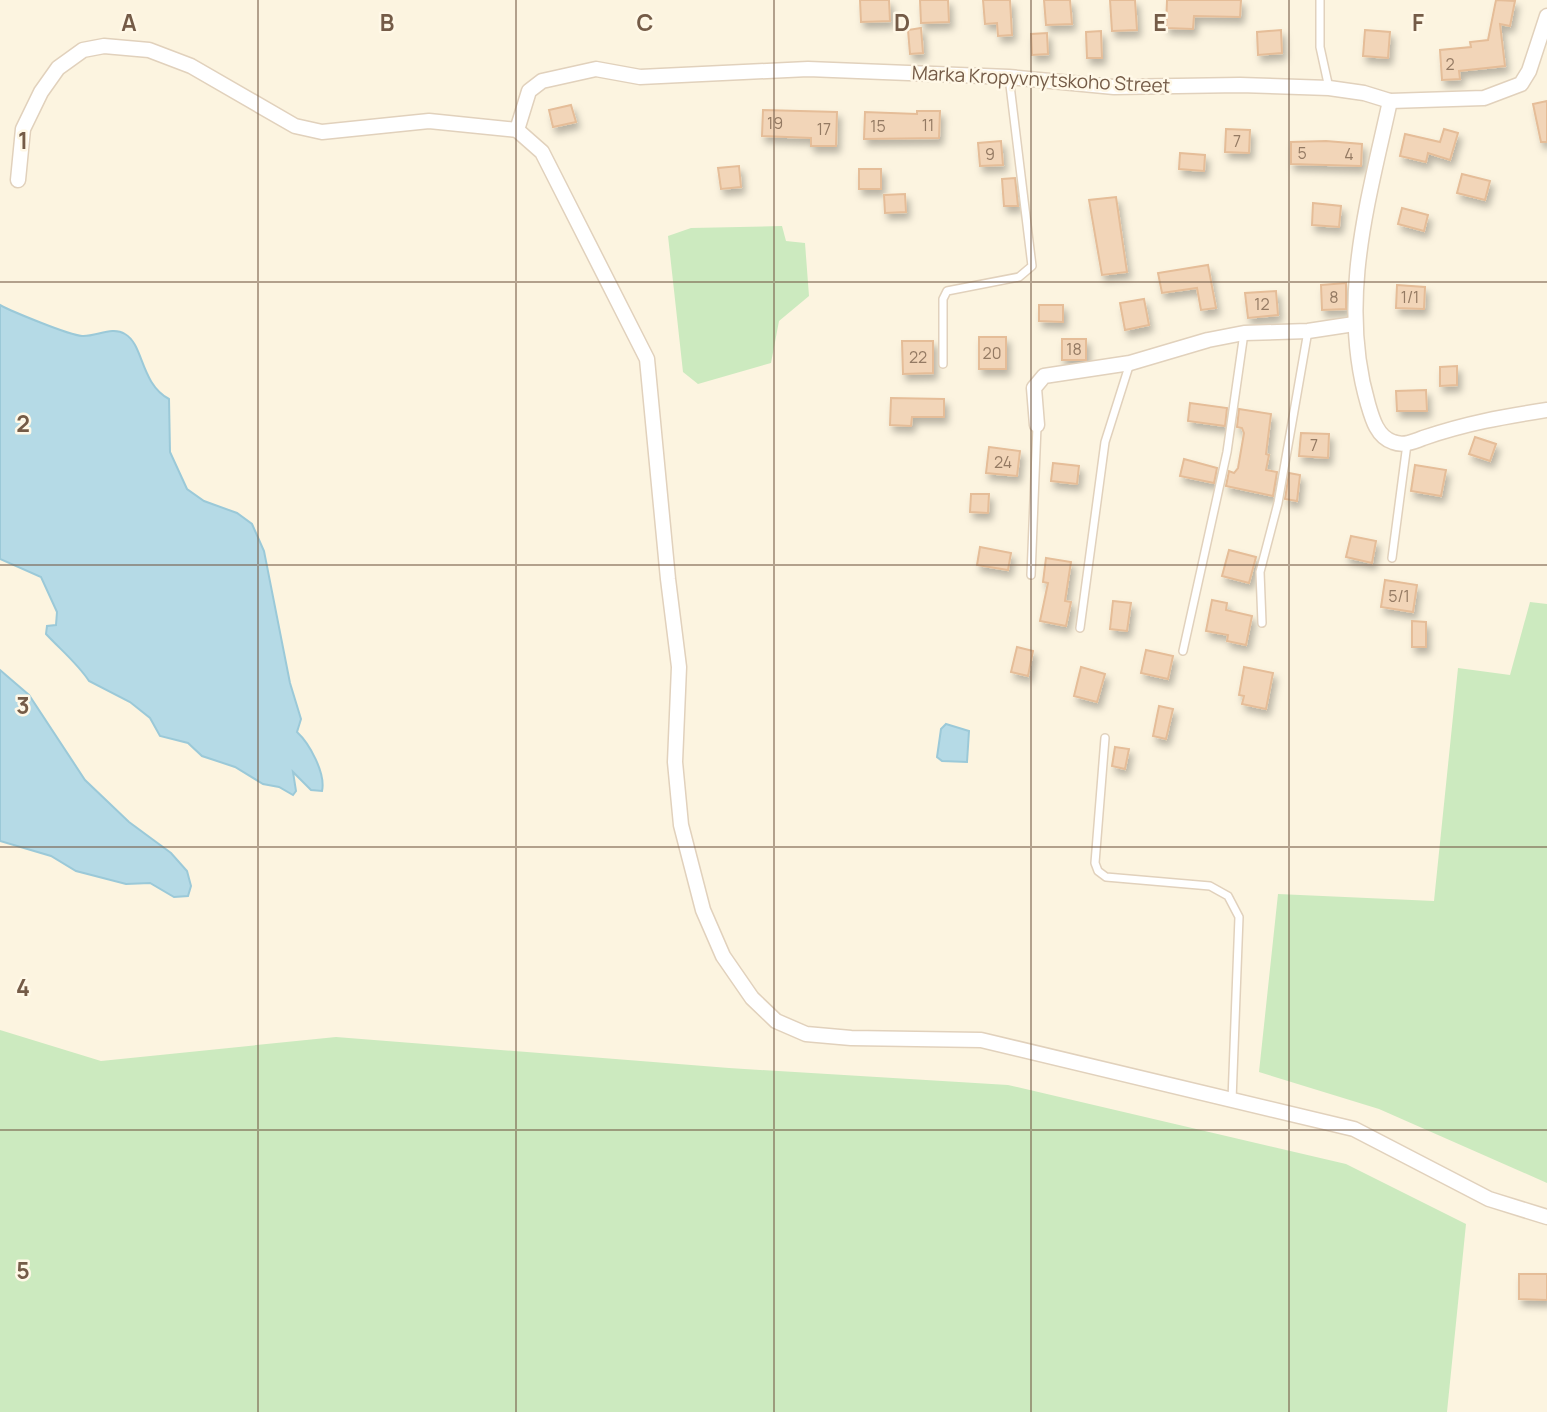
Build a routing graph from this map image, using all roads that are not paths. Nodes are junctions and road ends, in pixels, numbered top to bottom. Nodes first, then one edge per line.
1 (1320, 0) edge
2 (1547, 16) edge
3 (1009, 77) junction
4 (1329, 88) junction
5 (1391, 101) junction
6 (517, 130) junction
7 (18, 180) dead end
8 (1354, 324) junction
9 (1308, 331) junction
10 (1244, 333) junction
11 (1130, 363) junction
12 (943, 364) dead end
13 (1547, 410) edge
14 (1037, 425) joint
15 (1407, 444) junction
16 (1392, 558) dead end
17 (1031, 575) dead end
18 (1262, 623) dead end
19 (1080, 628) dead end
20 (1183, 651) dead end
21 (1105, 738) dead end
22 (1232, 1100) junction
23 (1547, 1217) edge

1 - 4 lane
2 - 5 street, Marka Kropyvnytskoho Street
3 - 4 street, Marka Kropyvnytskoho Street
3 - 6 street, Marka Kropyvnytskoho Street
3 - 12 lane
4 - 5 street, Marka Kropyvnytskoho Street
5 - 8 street
6 - 7 street
6 - 22 street
8 - 9 street
8 - 15 street
9 - 10 street
9 - 18 lane
10 - 11 street
10 - 20 lane
11 - 14 street
11 - 19 lane
13 - 15 street
14 - 17 lane
15 - 16 lane
21 - 22 lane
22 - 23 street

